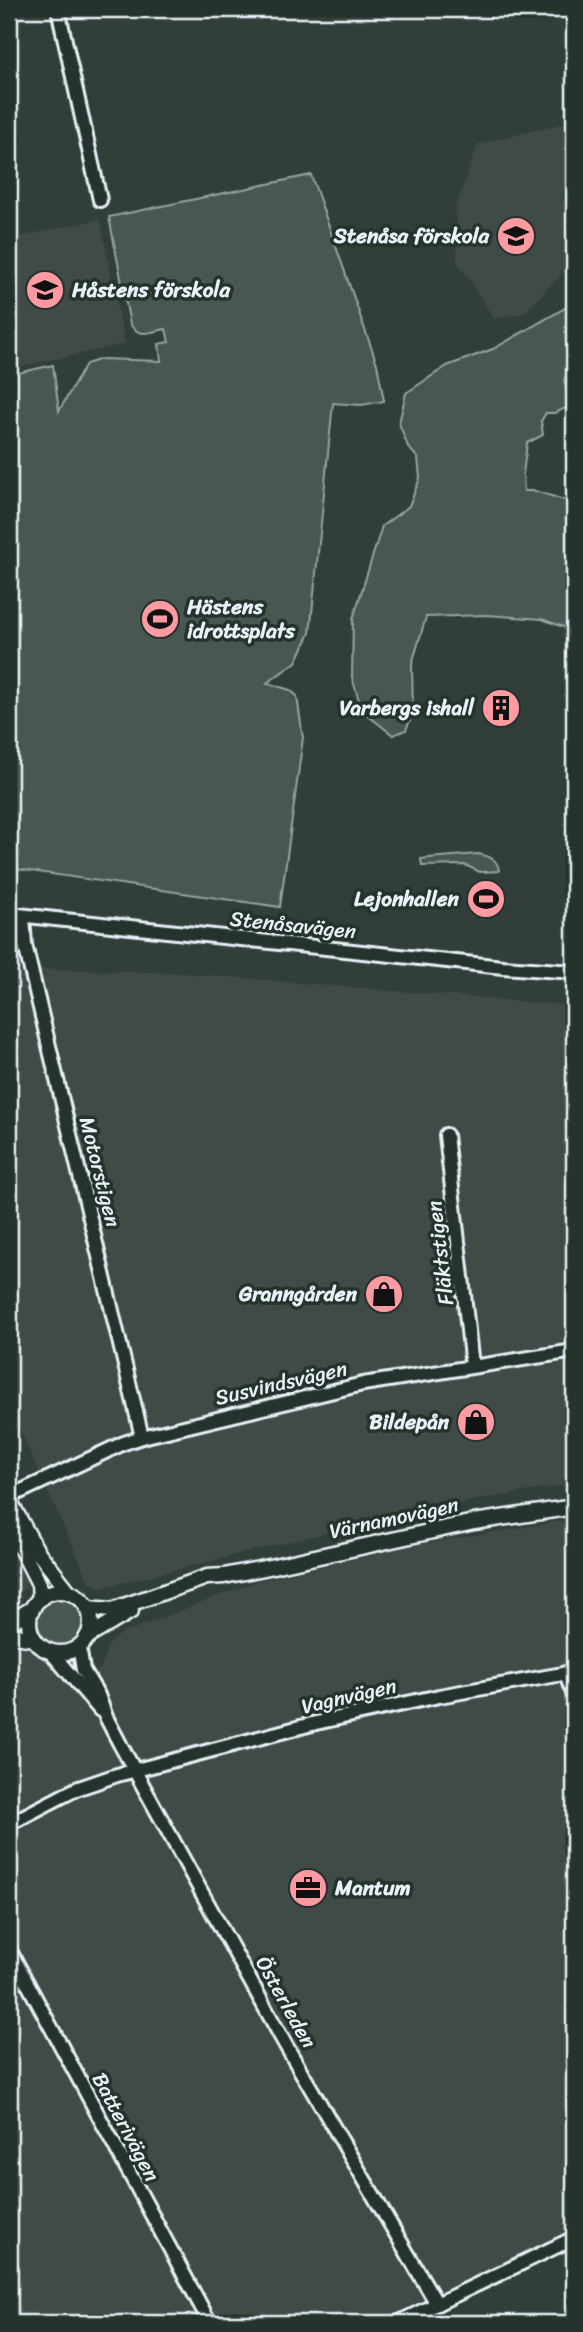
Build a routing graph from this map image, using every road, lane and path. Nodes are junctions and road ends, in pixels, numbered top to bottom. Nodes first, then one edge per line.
1 (58, 9) edge
2 (100, 200) dead end
3 (9, 914) edge
4 (23, 916) junction
5 (574, 972) edge
6 (446, 1135) dead end
7 (574, 1351) edge
8 (472, 1366) junction
9 (142, 1437) junction
10 (9, 1497) edge
11 (9, 1504) edge
12 (574, 1507) edge
13 (9, 1525) edge
14 (224, 1576) junction
15 (70, 1593) junction
16 (36, 1604) junction
17 (87, 1608) junction
18 (9, 1623) edge
19 (9, 1635) edge
20 (34, 1639) junction
21 (83, 1642) junction
22 (51, 1651) junction
23 (570, 1672) edge
24 (574, 1695) edge
25 (106, 1717) junction
26 (135, 1770) junction
27 (9, 1824) edge
28 (9, 1949) edge
29 (574, 2238) edge
30 (437, 2304) junction
31 (210, 2323) edge
32 (397, 2323) edge

1 - 2 street
3 - 4 street, Stenåsavägen
4 - 5 street, Stenåsavägen
4 - 9 street, Motorstigen
6 - 8 street, Fläktstigen
7 - 8 street, Susvindsvägen
8 - 9 street, Susvindsvägen
9 - 10 street, Susvindsvägen
11 - 15 main road
12 - 14 main road, Värnamovägen
13 - 16 main road
14 - 17 main road, Värnamovägen
14 - 21 main road, Värnamovägen
15 - 16 main road
15 - 17 main road
16 - 18 main road
16 - 20 main road
17 - 21 main road
19 - 20 main road
20 - 22 main road
21 - 22 main road, Värnamovägen
21 - 25 street, Österleden
22 - 25 street, Österleden
23 - 24 street
23 - 26 street, Vagnvägen
25 - 26 street, Österleden
26 - 27 street, Vagnvägen
26 - 30 street, Österleden
28 - 31 street, Batterivägen
29 - 30 street
30 - 32 street

